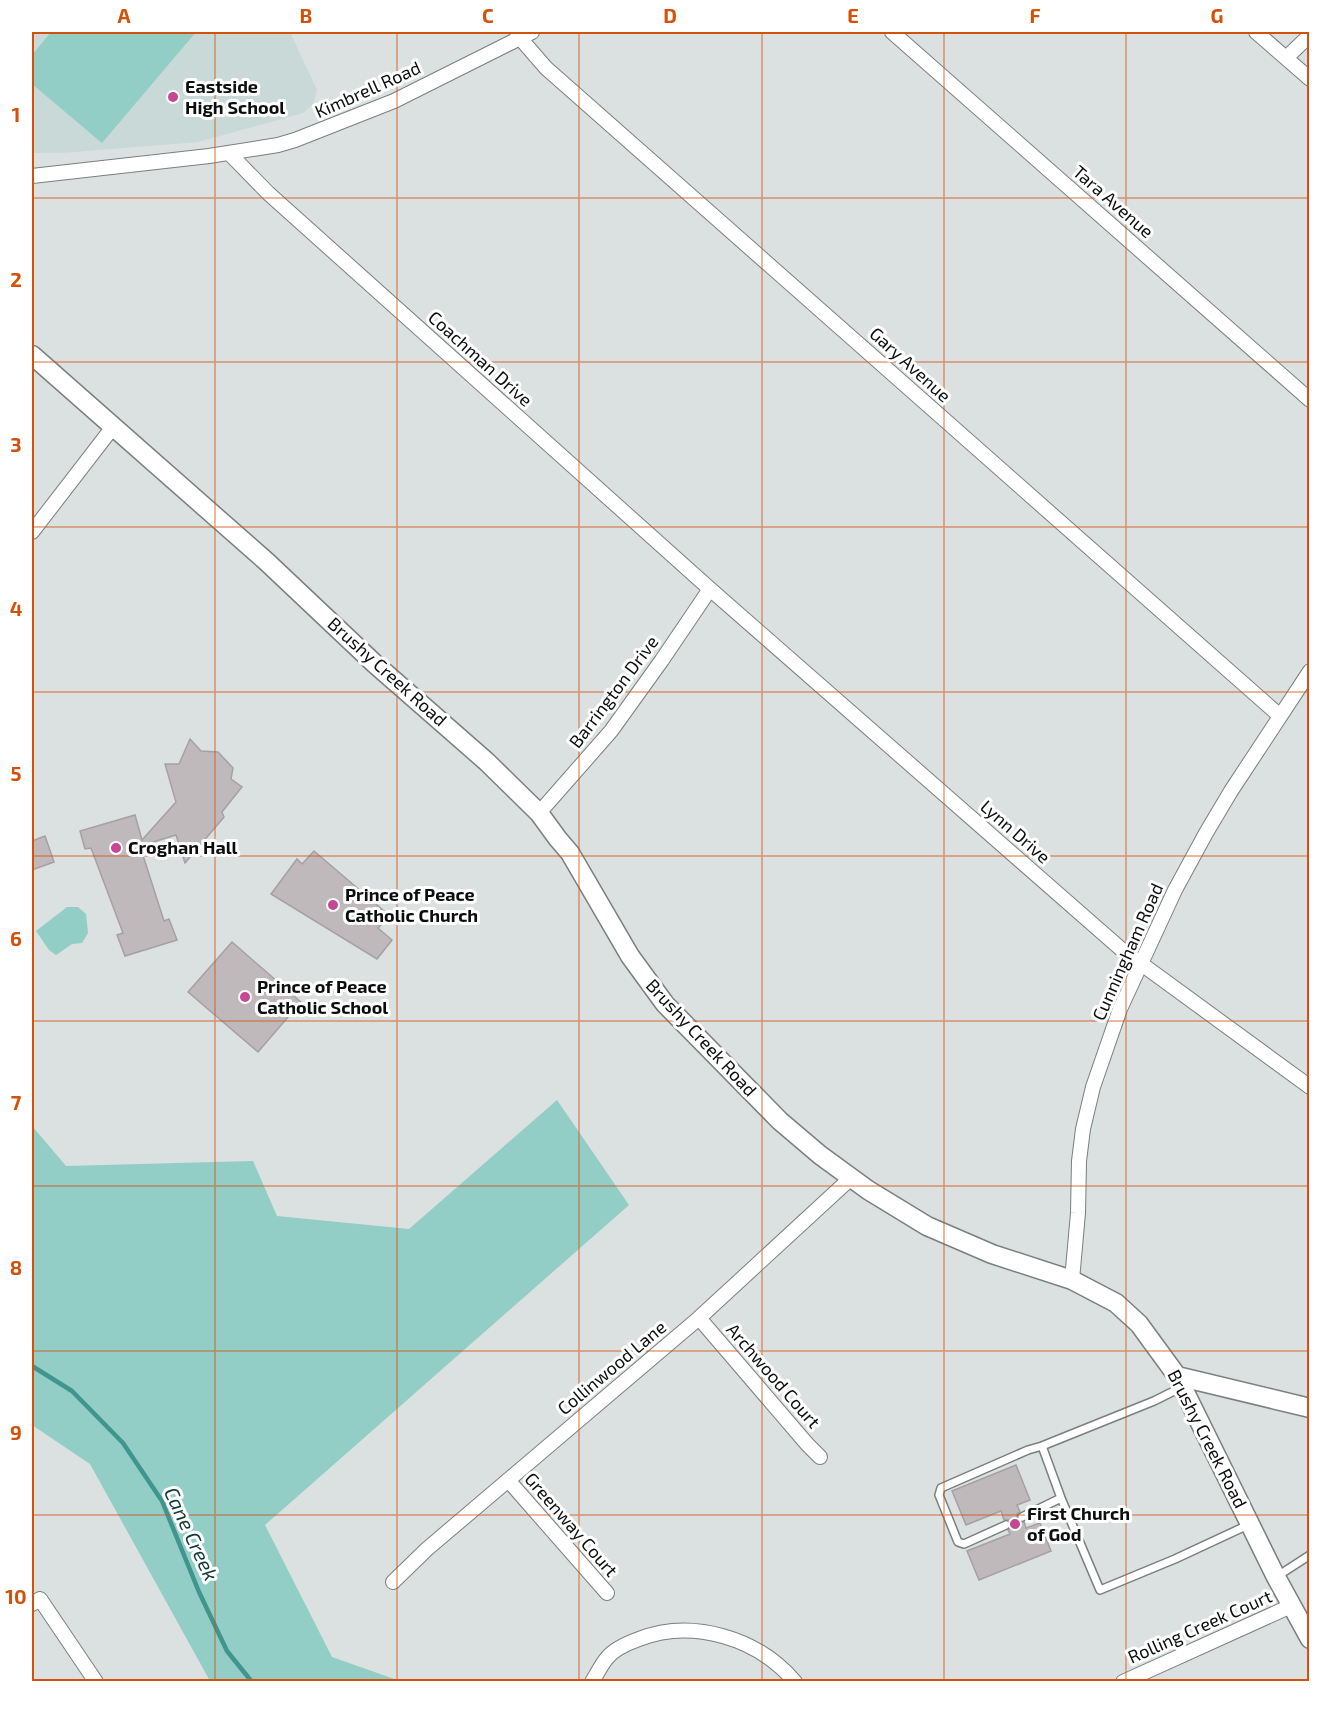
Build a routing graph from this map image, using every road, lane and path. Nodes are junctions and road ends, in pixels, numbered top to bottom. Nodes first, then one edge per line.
1 (892, 32) edge
2 (1256, 32) edge
3 (523, 34) edge
4 (1310, 35) edge
5 (1286, 58) junction
6 (1310, 79) edge
7 (229, 153) junction
8 (32, 176) edge
9 (32, 355) edge
10 (1310, 400) edge
11 (113, 427) junction
12 (36, 517) edge
13 (32, 532) edge
14 (710, 589) junction
15 (1310, 671) edge
16 (1280, 716) junction
17 (539, 813) junction
18 (1140, 963) junction
19 (1310, 1087) edge
20 (851, 1178) junction
21 (1072, 1280) junction
22 (699, 1318) junction
23 (1180, 1382) junction
24 (1310, 1408) edge
25 (1042, 1446) junction
26 (820, 1457) dead end
27 (508, 1480) junction
28 (1061, 1498) junction
29 (1022, 1517) dead end
30 (1250, 1524) junction
31 (1006, 1525) dead end
32 (1310, 1555) edge
33 (1276, 1577) junction
34 (393, 1582) dead end
35 (607, 1593) dead end
36 (32, 1604) edge
37 (1291, 1606) junction
38 (1310, 1639) edge
39 (96, 1682) edge
40 (592, 1682) edge
41 (795, 1682) edge
42 (1123, 1682) edge

1 - 10 street, Tara Avenue
2 - 5 street
3 - 7 street, Kimbrell Road
3 - 16 street, Gary Avenue
4 - 5 street
5 - 6 street
7 - 8 street, Kimbrell Road
7 - 14 street, Coachman Drive
9 - 11 street, Brushy Creek Road
11 - 12 street
11 - 17 street, Brushy Creek Road
12 - 13 street
14 - 17 street, Barrington Drive
14 - 18 street, Lynn Drive
15 - 16 street, Cunningham Road
16 - 18 street, Cunningham Road
17 - 20 street, Brushy Creek Road
18 - 19 street, Lynn Drive
18 - 21 street, Cunningham Road
20 - 21 street, Brushy Creek Road
20 - 22 street, Collinwood Lane
21 - 23 street, Brushy Creek Road
22 - 26 street, Archwood Court
22 - 27 street, Collinwood Lane
23 - 24 street
23 - 25 lane
23 - 30 street, Brushy Creek Road
25 - 28 lane
25 - 31 lane
27 - 34 street, Collinwood Lane
27 - 35 street, Greenway Court
28 - 29 lane
28 - 30 lane
30 - 33 street, Brushy Creek Road
32 - 33 lane
33 - 37 street, Brushy Creek Road
36 - 39 street
37 - 38 street, Brushy Creek Road
37 - 42 street, Rolling Creek Court
40 - 41 street

